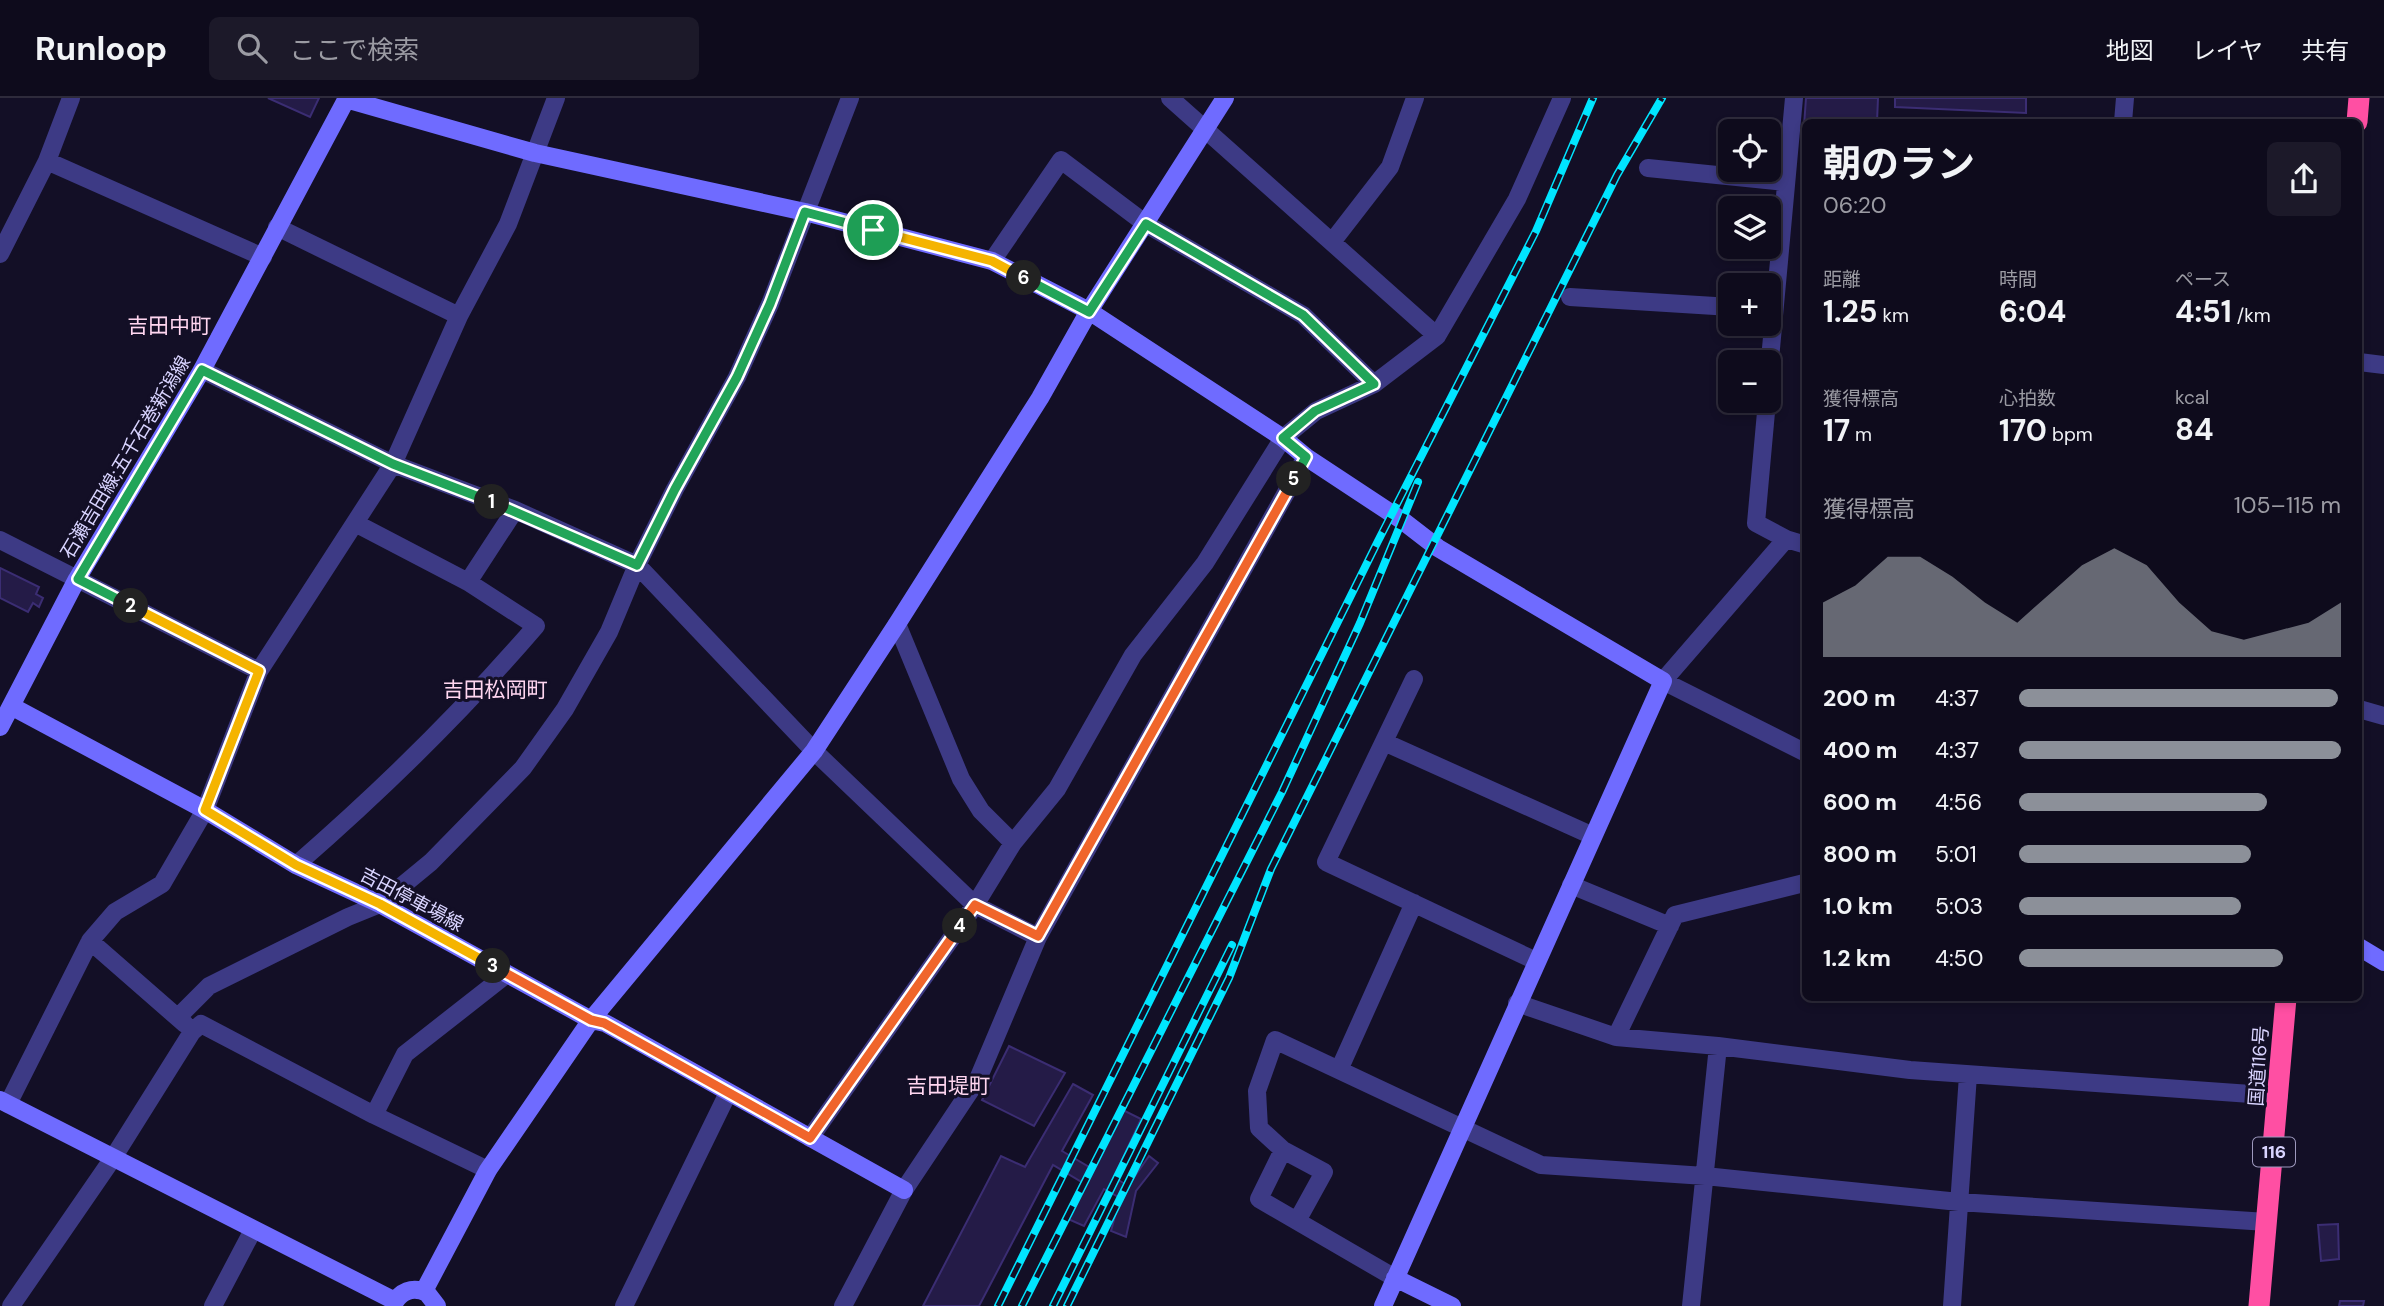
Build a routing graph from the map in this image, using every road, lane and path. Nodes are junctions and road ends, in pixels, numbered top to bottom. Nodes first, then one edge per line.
1 (71, 98) edge
2 (556, 98) edge
3 (850, 98) edge
4 (1170, 98) edge
5 (1225, 98) edge
6 (1415, 98) edge
7 (1562, 98) edge
8 (1794, 98) edge
9 (2125, 98) edge
10 (2360, 98) edge
11 (347, 99) edge
12 (2123, 119) edge
13 (2357, 119) edge
14 (1204, 131) junction
15 (536, 153) junction
16 (47, 160) junction
17 (1648, 168) dead end
18 (1786, 182) junction
19 (805, 212) junction
20 (1146, 224) junction
21 (277, 228) junction
22 (1332, 242) junction
23 (0, 254) edge
24 (263, 257) junction
25 (992, 261) junction
26 (1776, 273) edge
27 (1570, 297) dead end
28 (1718, 306) edge
29 (1089, 312) junction
30 (459, 316) junction
31 (1437, 336) junction
32 (2362, 362) edge
33 (2384, 365) edge
34 (202, 370) junction
35 (1374, 384) junction
36 (1766, 413) edge
37 (1283, 438) junction
38 (1306, 457) junction
39 (393, 464) junction
40 (515, 510) junction
41 (355, 523) junction
42 (1786, 539) junction
43 (0, 540) edge
44 (1802, 544) edge
45 (637, 565) junction
46 (78, 579) junction
47 (468, 582) junction
48 (897, 624) junction
49 (259, 671) junction
50 (1414, 679) dead end
51 (1663, 681) junction
52 (11, 706) junction
53 (2362, 710) edge
54 (2384, 716) edge
55 (0, 727) edge
56 (1384, 742) junction
57 (814, 751) junction
58 (1802, 752) edge
59 (205, 810) junction
60 (1593, 836) junction
61 (1013, 842) junction
62 (296, 865) junction
63 (1802, 883) edge
64 (1571, 885) junction
65 (1414, 903) junction
66 (380, 904) junction
67 (975, 905) junction
68 (1670, 926) junction
69 (1038, 936) junction
70 (90, 941) junction
71 (2362, 949) edge
72 (1536, 961) junction
73 (2384, 962) edge
74 (507, 974) junction
75 (2286, 1001) edge
76 (1517, 1003) junction
77 (178, 1017) junction
78 (591, 1020) junction
79 (192, 1032) junction
80 (1616, 1037) junction
81 (1718, 1046) junction
82 (1339, 1070) junction
83 (1968, 1075) junction
84 (728, 1093) junction
85 (2279, 1096) junction
86 (4, 1102) edge
87 (374, 1115) junction
88 (1462, 1128) junction
89 (810, 1138) junction
90 (1283, 1150) junction
91 (113, 1158) junction
92 (488, 1170) junction
93 (1705, 1176) junction
94 (904, 1190) junction
95 (1959, 1202) junction
96 (1297, 1221) junction
97 (2267, 1222) junction
98 (253, 1230) junction
99 (1395, 1278) junction
100 (424, 1291) junction
101 (394, 1304) edge
102 (11, 1306) edge
103 (213, 1306) edge
104 (437, 1306) edge
105 (624, 1306) edge
106 (843, 1306) edge
107 (1383, 1306) edge
108 (1452, 1306) edge
109 (1691, 1306) edge
110 (1952, 1306) edge
111 (2259, 1306) edge

1 - 16 street
2 - 15 street
3 - 19 street
4 - 14 street
5 - 14 street
6 - 22 street
7 - 31 street
8 - 18 street
9 - 12 street
10 - 13 highway
11 - 15 street
11 - 21 street, 石瀬吉田線;五千石巻新潟線
14 - 20 street
14 - 22 street
15 - 19 street
15 - 30 street
16 - 23 street
16 - 24 street
17 - 18 street
18 - 26 street
19 - 25 street
19 - 45 street
20 - 25 street
20 - 29 street
20 - 35 street
21 - 24 street, 石瀬吉田線;五千石巻新潟線
21 - 30 street
22 - 31 street
24 - 34 street, 石瀬吉田線;五千石巻新潟線
25 - 29 street
27 - 28 street
29 - 37 street
29 - 48 street
30 - 39 street
31 - 35 street
32 - 33 street
34 - 39 street
34 - 46 street, 石瀬吉田線;五千石巻新潟線
35 - 37 street
36 - 42 street
37 - 38 street
37 - 61 street
38 - 51 street
38 - 69 street
39 - 40 street
39 - 41 street
40 - 45 street
40 - 47 street
41 - 47 street
41 - 49 street
42 - 44 street
42 - 51 street
43 - 46 street
45 - 57 street
45 - 66 street
46 - 49 street
46 - 52 street, 石瀬吉田線;五千石巻新潟線
47 - 62 street
48 - 57 street
48 - 61 street
49 - 59 street
50 - 56 street
51 - 58 street
51 - 60 street
52 - 55 street, 石瀬吉田線;五千石巻新潟線
52 - 59 street, 吉田停車場線
53 - 54 street
56 - 60 street
56 - 65 street
57 - 67 street
57 - 78 street
59 - 62 street, 吉田停車場線
59 - 70 street
60 - 64 street
61 - 67 street
62 - 66 street, 吉田停車場線
63 - 68 street
64 - 68 street
64 - 72 street
65 - 72 street
65 - 82 street
66 - 74 street, 吉田停車場線
66 - 77 street
67 - 69 street
67 - 89 street
68 - 80 street
69 - 94 street
70 - 77 street
70 - 86 street
71 - 73 street
72 - 76 street
74 - 78 street, 吉田停車場線
74 - 87 street
75 - 85 highway, 国道116号 / 116
76 - 80 street
76 - 88 street
77 - 79 street
78 - 84 street, 吉田停車場線
78 - 92 street
79 - 87 street
79 - 91 street
80 - 81 street
81 - 83 street
81 - 93 street
82 - 88 street
82 - 90 street
83 - 85 street
83 - 95 street
84 - 89 street, 吉田停車場線
84 - 105 street
85 - 97 highway, 国道116号 / 116
86 - 91 street
87 - 92 street
88 - 93 street
88 - 99 street
89 - 94 street, 吉田停車場線
90 - 96 street
90 - 96 street
91 - 98 street
91 - 102 street
92 - 100 street
93 - 95 street
93 - 109 street
94 - 106 street
95 - 97 street
95 - 110 street
96 - 99 street
97 - 111 highway, 国道116号 / 116
98 - 101 street
98 - 103 street
99 - 107 street
99 - 108 street
100 - 101 street
100 - 104 street

